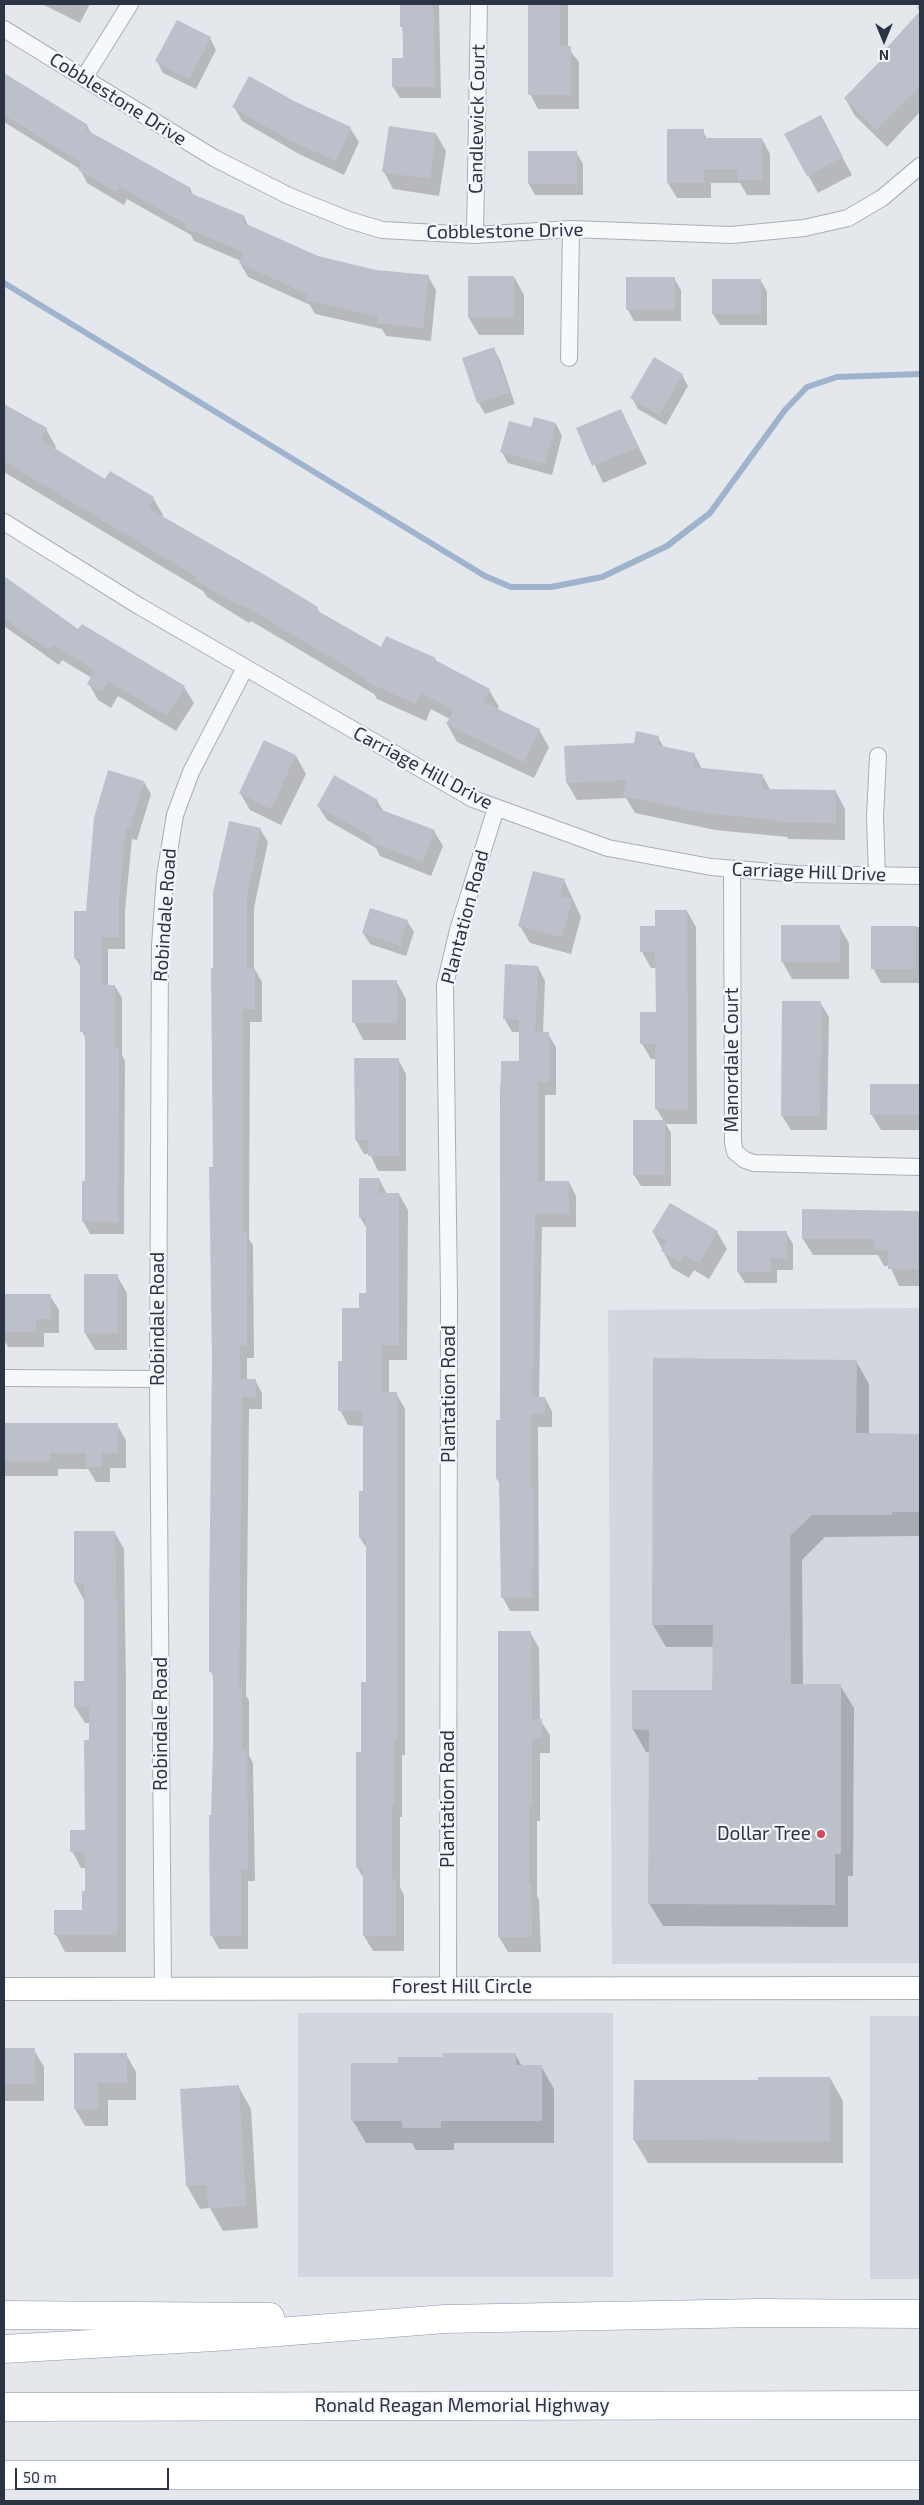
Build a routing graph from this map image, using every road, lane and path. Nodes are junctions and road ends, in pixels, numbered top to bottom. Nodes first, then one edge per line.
1 (130, 4) edge
2 (479, 4) edge
3 (4, 29) edge
4 (84, 78) junction
5 (920, 166) edge
6 (571, 229) junction
7 (475, 235) junction
8 (569, 358) dead end
9 (4, 522) edge
10 (245, 668) junction
11 (878, 756) dead end
12 (496, 808) junction
13 (732, 869) junction
14 (877, 875) junction
15 (920, 876) edge
16 (920, 1166) edge
17 (4, 1378) edge
18 (158, 1379) junction
19 (448, 1987) junction
20 (162, 1988) junction
21 (920, 1988) edge
22 (4, 1989) edge
23 (920, 2314) edge
24 (4, 2315) edge
25 (404, 2322) junction
26 (4, 2349) edge
27 (920, 2405) edge
28 (4, 2407) edge
29 (4, 2475) edge
30 (920, 2475) edge

1 - 4 street
2 - 7 street, Candlewick Court
3 - 4 street, Cobblestone Drive
4 - 7 street, Cobblestone Drive
5 - 6 street, Cobblestone Drive
6 - 7 street, Cobblestone Drive
6 - 8 street
9 - 10 street, Carriage Hill Drive
10 - 12 street, Carriage Hill Drive
10 - 18 street, Robindale Road
11 - 14 street
12 - 13 street, Carriage Hill Drive
12 - 19 street, Plantation Road
13 - 14 street, Carriage Hill Drive
13 - 16 street, Manordale Court
14 - 15 street, Carriage Hill Drive
17 - 18 street
18 - 20 street, Robindale Road
19 - 20 street, Forest Hill Circle
19 - 21 street, Forest Hill Circle
20 - 22 street, Forest Hill Circle
23 - 25 highway
24 - 25 highway
25 - 26 highway
27 - 28 highway, Ronald Reagan Memorial Highway
29 - 30 highway

